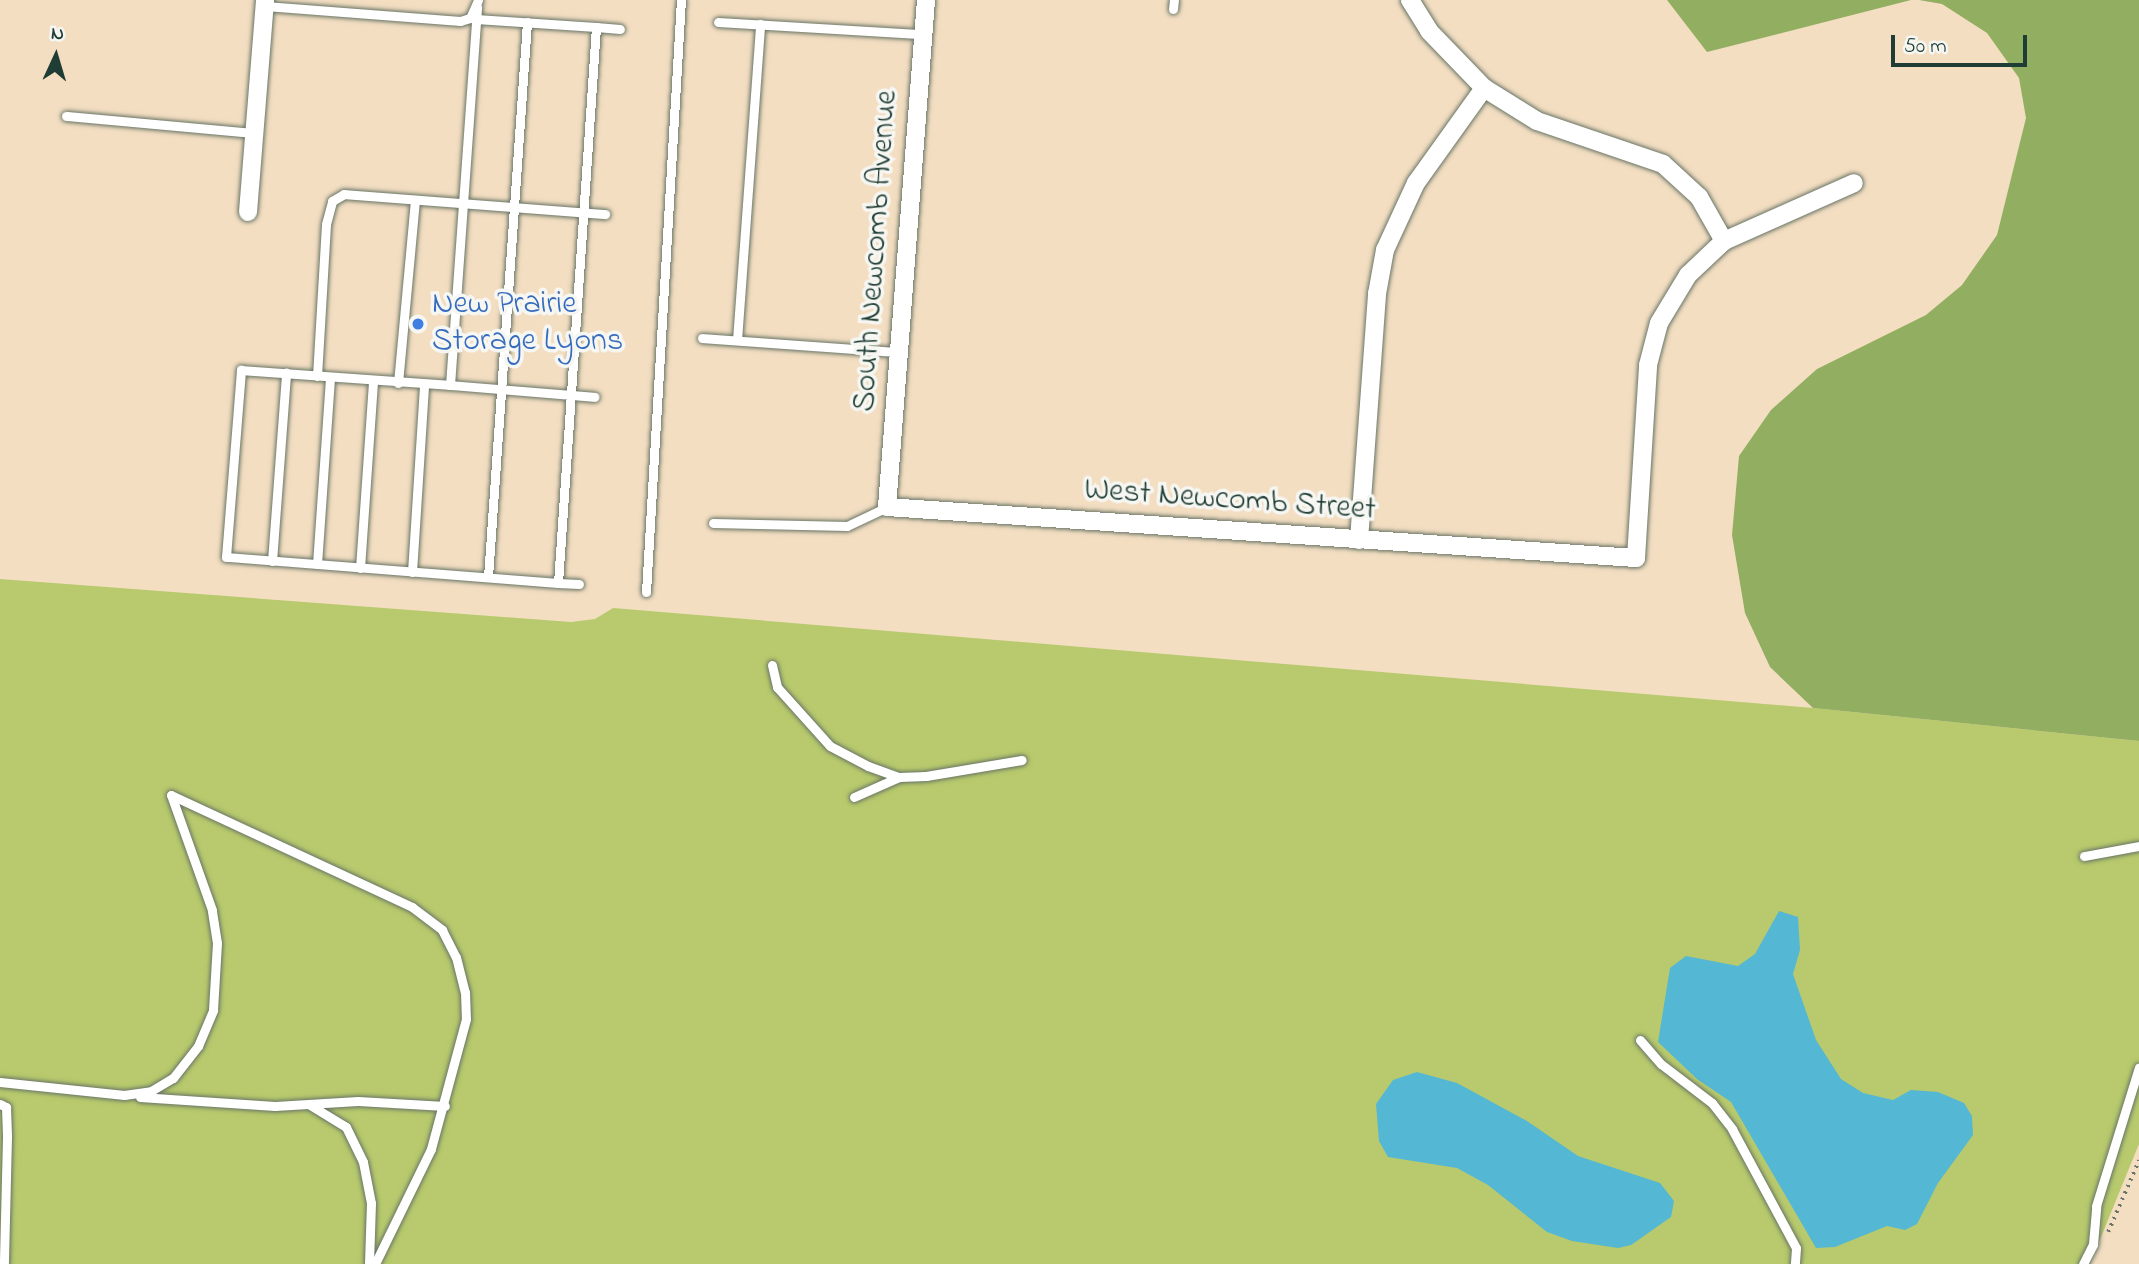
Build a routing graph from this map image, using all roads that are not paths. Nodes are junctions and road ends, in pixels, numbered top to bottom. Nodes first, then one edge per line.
1 (681, 0) edge
2 (926, 0) edge
3 (1410, 0) edge
4 (265, 3) edge
5 (477, 3) edge
6 (476, 19) junction
7 (527, 22) junction
8 (718, 22) dead end
9 (760, 24) junction
10 (596, 27) junction
11 (620, 29) dead end
12 (923, 34) junction
13 (1484, 89) junction
14 (66, 116) dead end
15 (254, 133) junction
16 (1853, 183) dead end
17 (415, 200) junction
18 (465, 205) junction
19 (514, 208) junction
20 (248, 212) dead end
21 (583, 213) junction
22 (605, 214) dead end
23 (1724, 242) junction
24 (702, 338) dead end
25 (737, 340) junction
26 (899, 352) junction
27 (286, 373) junction
28 (317, 376) junction
29 (330, 377) junction
30 (373, 380) junction
31 (398, 383) junction
32 (424, 384) junction
33 (450, 385) junction
34 (501, 389) junction
35 (571, 395) junction
36 (595, 397) dead end
37 (887, 507) junction
38 (713, 523) dead end
39 (1359, 540) junction
40 (272, 561) junction
41 (317, 564) junction
42 (360, 568) junction
43 (412, 572) junction
44 (488, 577) junction
45 (558, 583) junction
46 (579, 584) dead end
47 (646, 592) dead end
48 (772, 665) dead end
49 (1022, 760) dead end
50 (899, 776) junction
51 (853, 797) dead end
52 (2139, 846) edge
53 (2084, 856) dead end
54 (1640, 1040) dead end
55 (2139, 1067) edge
56 (0, 1084) edge
57 (124, 1095) junction
58 (0, 1104) edge
59 (309, 1104) junction
60 (445, 1107) junction
61 (4, 1264) edge
62 (369, 1264) edge
63 (375, 1264) edge
64 (1795, 1264) edge
65 (2083, 1264) edge

1 - 47 lane
2 - 12 street, South Newcomb Avenue
3 - 13 street
4 - 5 lane
4 - 15 street
5 - 6 lane
6 - 7 lane
6 - 18 lane
7 - 10 lane
7 - 19 lane
8 - 9 lane
9 - 12 lane
9 - 25 lane
10 - 11 lane
10 - 21 lane
12 - 26 street, South Newcomb Avenue
13 - 23 street
13 - 39 street
14 - 15 lane
15 - 20 street
16 - 23 street
17 - 18 lane
17 - 28 lane
17 - 31 lane
18 - 19 lane
18 - 33 lane
19 - 21 lane
19 - 34 lane
21 - 22 lane
21 - 35 lane
23 - 39 street, West Newcomb Street
24 - 25 lane
25 - 26 lane
26 - 37 street, South Newcomb Avenue
27 - 28 lane
27 - 40 lane
27 - 40 lane
28 - 29 lane
29 - 30 lane
29 - 41 lane
30 - 31 lane
30 - 42 lane
31 - 32 lane
32 - 33 lane
32 - 43 lane
33 - 34 lane
34 - 35 lane
34 - 44 lane
35 - 36 lane
35 - 45 lane
37 - 38 lane
37 - 39 street, West Newcomb Street
40 - 41 lane
41 - 42 lane
42 - 43 lane
43 - 44 lane
44 - 45 lane
45 - 46 lane
48 - 50 lane
49 - 50 lane
50 - 51 lane
52 - 53 lane
54 - 64 lane
55 - 65 lane
56 - 57 lane
57 - 59 lane
57 - 60 lane
58 - 61 lane
59 - 60 lane
59 - 62 lane
60 - 63 lane

